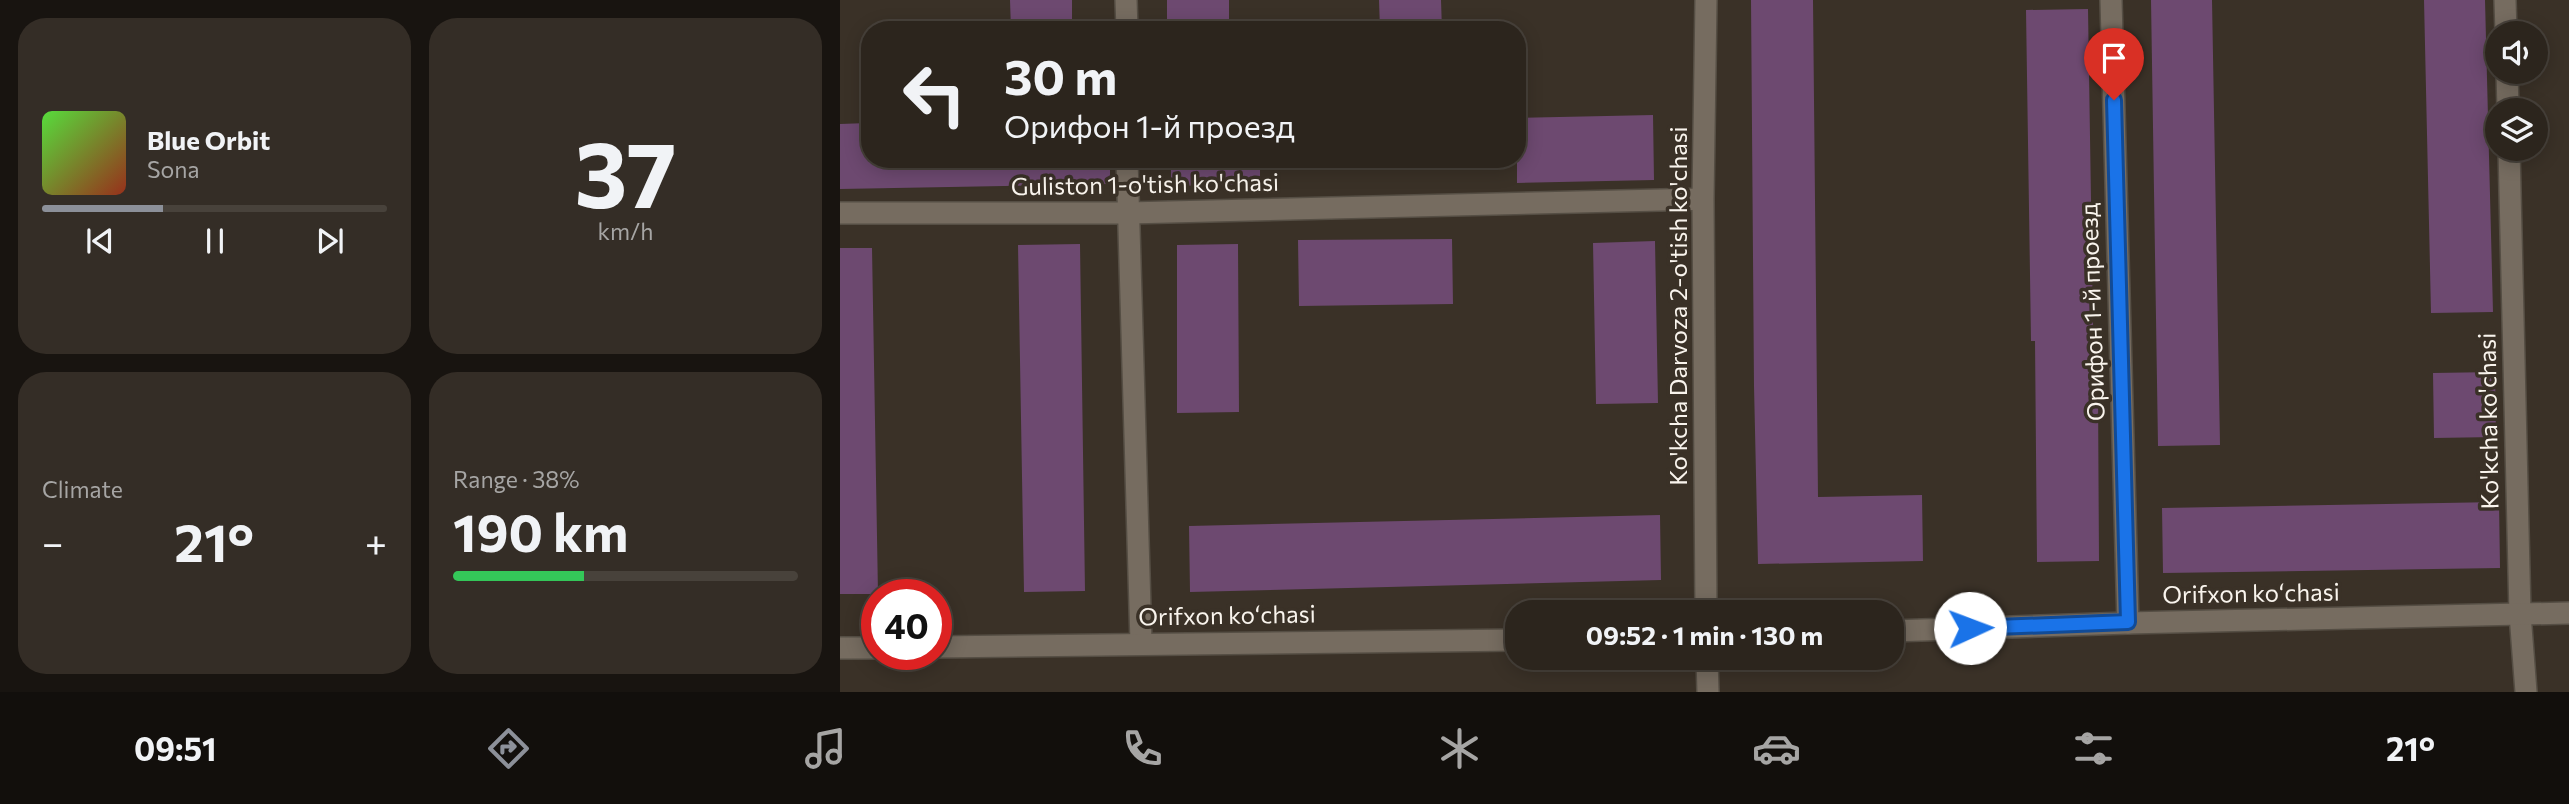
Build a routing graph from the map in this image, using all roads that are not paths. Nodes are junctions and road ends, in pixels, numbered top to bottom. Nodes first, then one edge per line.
1 (1126, 0) edge
2 (1706, 0) edge
3 (2111, 0) edge
4 (2505, 0) edge
5 (1127, 21) edge
6 (2506, 21) edge
7 (2509, 161) edge
8 (1127, 168) edge
9 (1703, 199) junction
10 (840, 213) edge
11 (1128, 213) junction
12 (1706, 600) edge
13 (2569, 613) edge
14 (2519, 614) junction
15 (2128, 622) junction
16 (1904, 631) edge
17 (1505, 640) edge
18 (1141, 643) junction
19 (952, 646) edge
20 (840, 648) edge
21 (861, 648) edge
22 (1707, 670) edge
23 (1707, 692) edge
24 (2526, 692) edge

1 - 5 street
2 - 9 street, Ko'kcha Darvoza 2-o'tish ko'chasi
3 - 15 street, Орифон 1-й проезд
4 - 6 street
7 - 14 street, Ko'kcha ko'chasi
8 - 11 street
9 - 11 street, Guliston 1-o'tish ko'chasi
9 - 12 street, Ko'kcha Darvoza 2-o'tish ko'chasi
10 - 11 street, Guliston 1-o'tish ko'chasi
11 - 18 street
13 - 14 street, Orifxon koʻchasi
14 - 15 street, Orifxon koʻchasi
14 - 24 street, Ko'kcha ko'chasi
15 - 16 street, Orifxon koʻchasi
17 - 18 street, Orifxon koʻchasi
18 - 19 street, Orifxon koʻchasi
20 - 21 street
22 - 23 street

